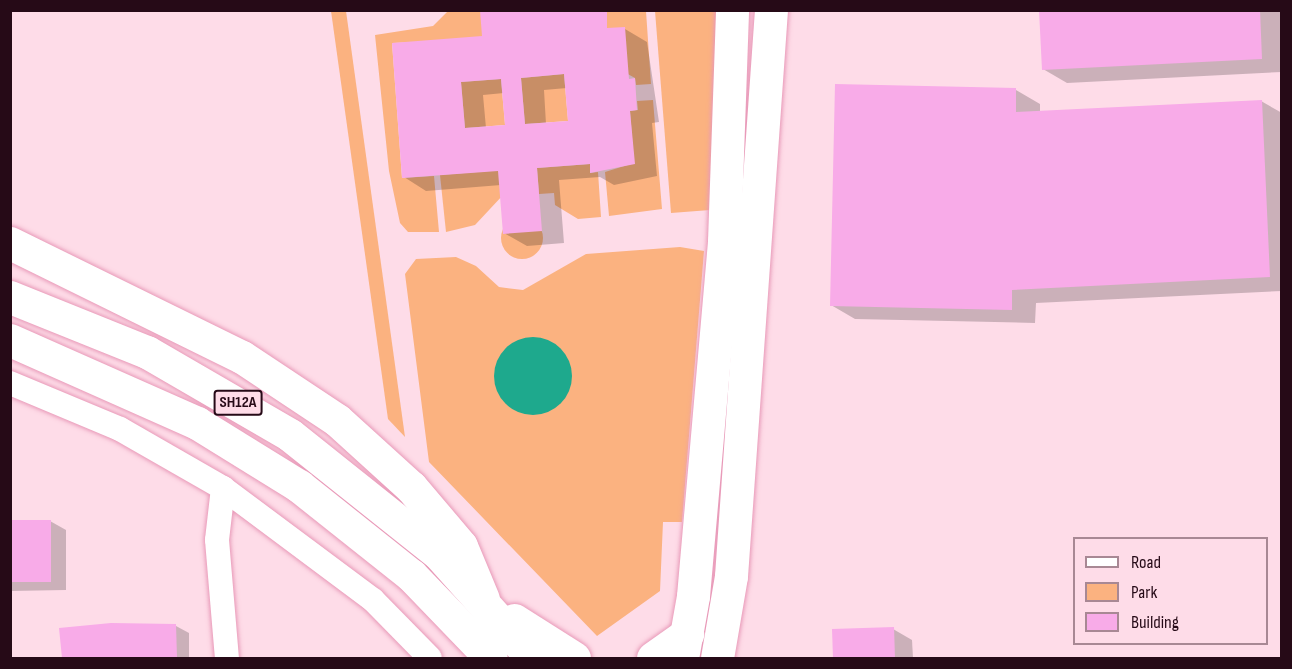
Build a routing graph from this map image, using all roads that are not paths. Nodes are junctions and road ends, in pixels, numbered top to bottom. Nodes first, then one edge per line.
1 (732, 10) edge
2 (771, 10) edge
3 (724, 235) junction
4 (757, 238) junction
5 (10, 243) edge
6 (10, 297) edge
7 (10, 339) edge
8 (10, 383) edge
9 (223, 488) junction
10 (695, 572) junction
11 (731, 576) junction
12 (483, 599) junction
13 (685, 646) edge
14 (227, 658) edge
15 (430, 658) edge
16 (491, 658) edge
17 (532, 658) edge
18 (574, 658) edge
19 (653, 658) edge
20 (717, 658) edge

1 - 3 street
2 - 4 street
3 - 4 street
3 - 10 street
4 - 11 street
5 - 12 street
6 - 12 street, SH12A
7 - 16 street, SH12A
8 - 9 street
9 - 14 street
9 - 15 street
10 - 11 street
10 - 13 street
11 - 20 street
12 - 17 street, SH12A
12 - 18 street
13 - 19 street

